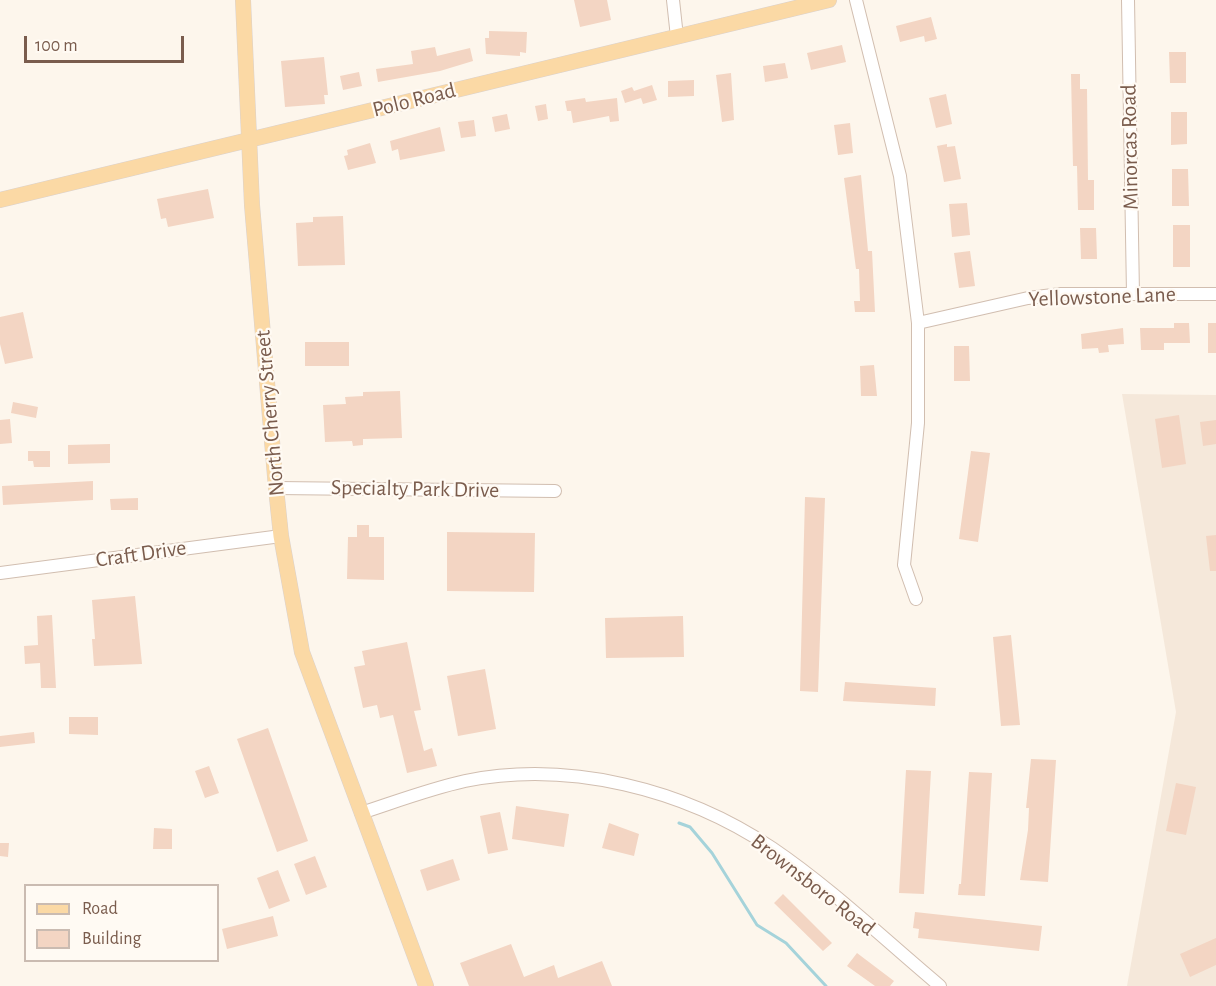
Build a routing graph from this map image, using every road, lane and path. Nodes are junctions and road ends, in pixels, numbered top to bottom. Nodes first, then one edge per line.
1 (243, 0) edge
2 (673, 0) edge
3 (829, 0) edge
4 (856, 0) edge
5 (1128, 0) edge
6 (677, 37) junction
7 (251, 140) junction
8 (0, 200) edge
9 (1133, 294) junction
10 (1216, 294) edge
11 (918, 323) junction
12 (276, 488) junction
13 (555, 491) dead end
14 (281, 536) junction
15 (0, 573) edge
16 (916, 599) dead end
17 (361, 813) junction
18 (426, 986) edge
19 (940, 986) edge

1 - 7 main road, North Cherry Street
2 - 6 street
3 - 6 main road, Polo Road
4 - 11 street
5 - 9 street, Minorcas Road
6 - 7 main road, Polo Road
7 - 8 main road, Polo Road
7 - 12 main road, North Cherry Street
9 - 10 street, Yellowstone Lane
9 - 11 street, Yellowstone Lane
11 - 16 street
12 - 13 street, Specialty Park Drive
12 - 14 main road, North Cherry Street
14 - 15 street, Craft Drive
14 - 17 main road, North Cherry Street
17 - 18 main road, North Cherry Street
17 - 19 street, Brownsboro Road

